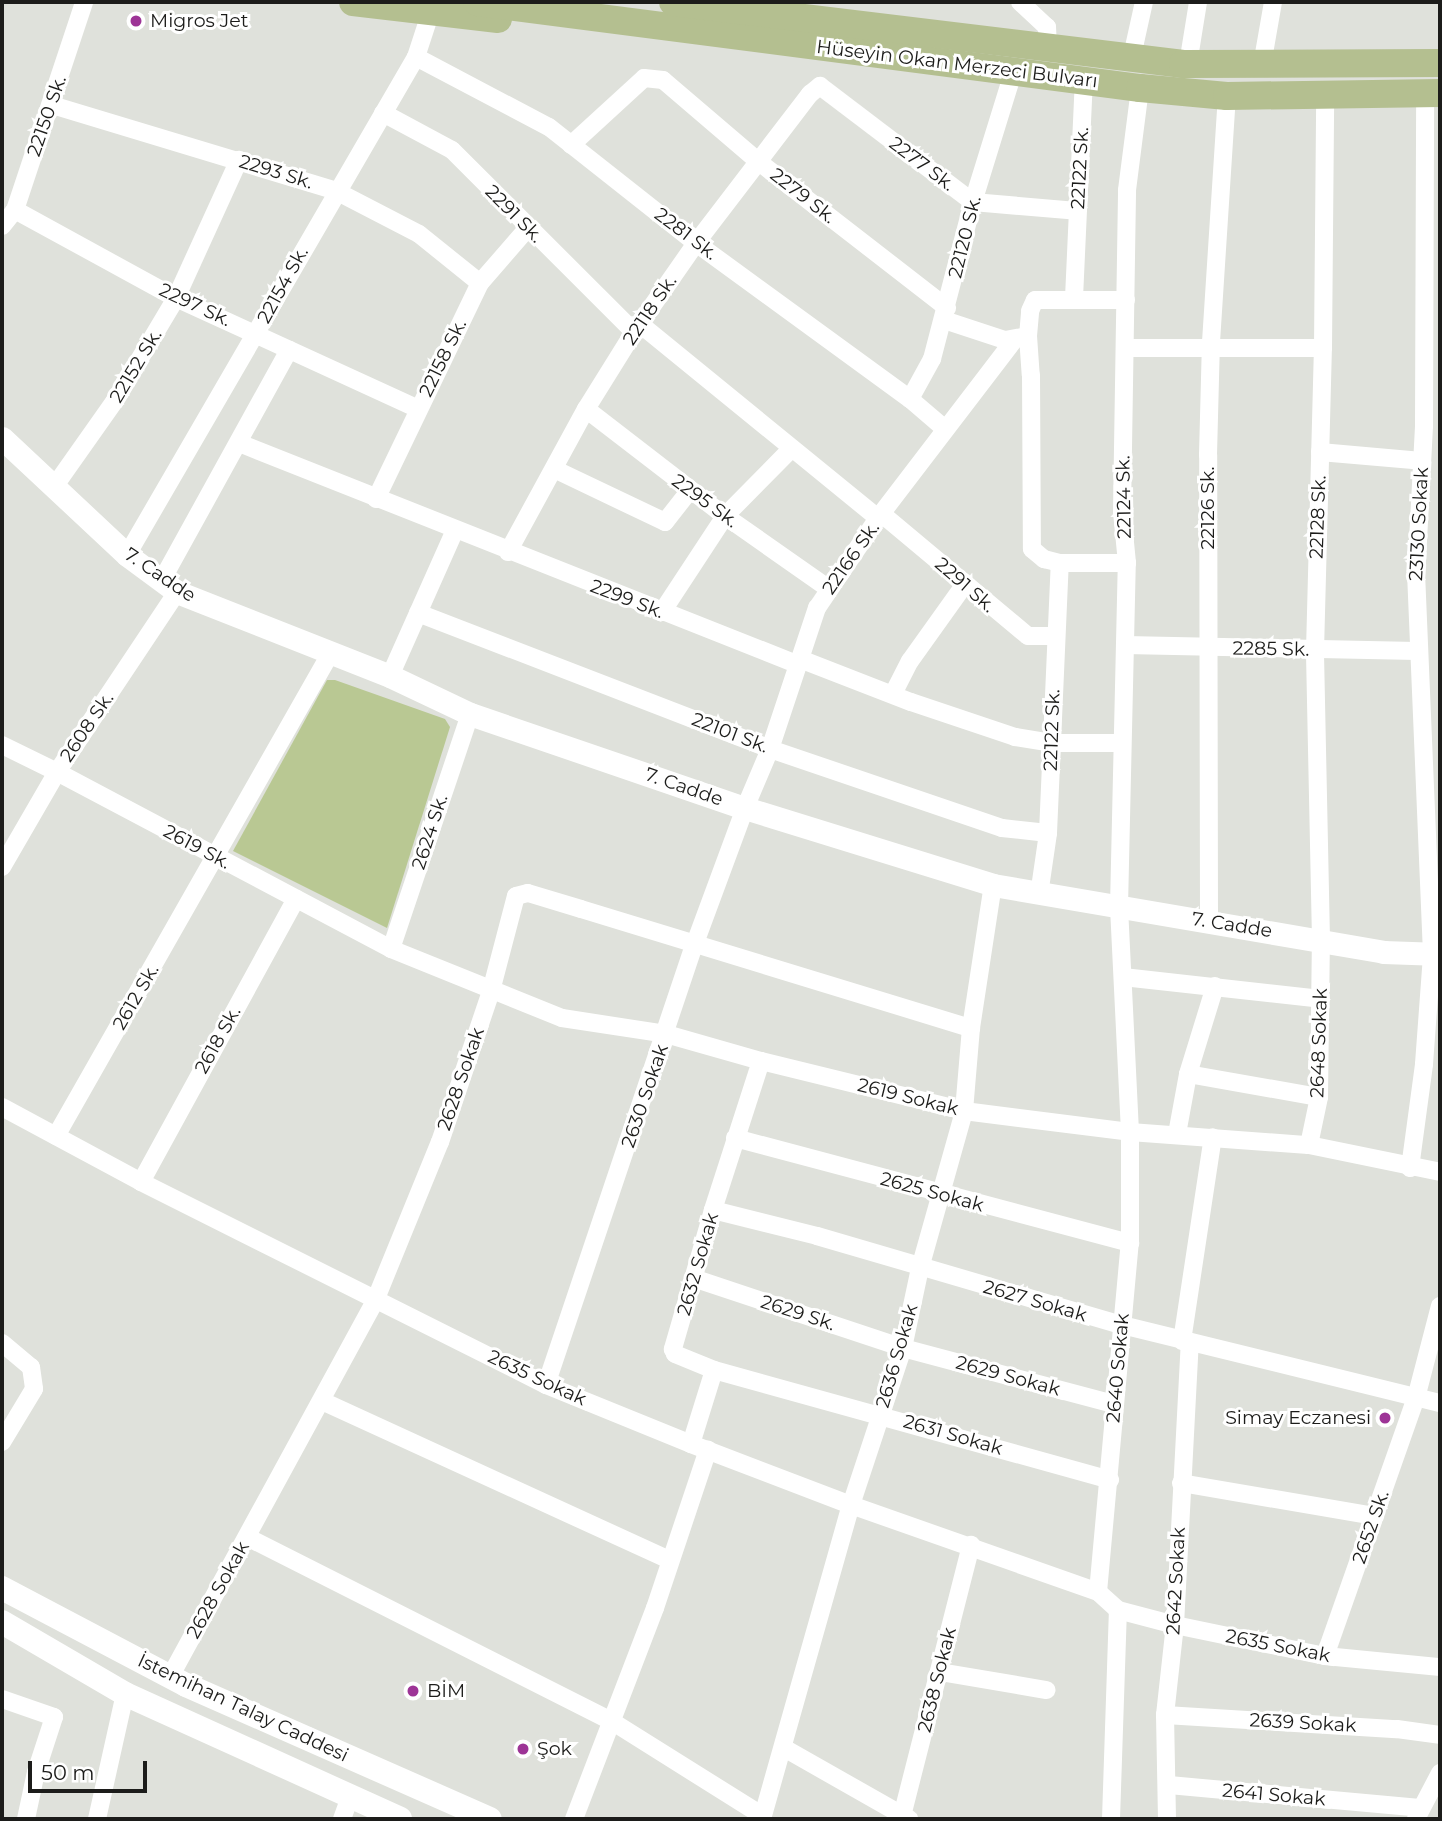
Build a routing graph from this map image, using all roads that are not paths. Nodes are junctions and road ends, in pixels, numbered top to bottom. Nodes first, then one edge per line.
1 (84, 2) edge
2 (354, 2) edge
3 (477, 2) edge
4 (673, 2) edge
5 (1020, 2) edge
6 (1144, 2) edge
7 (1198, 2) edge
8 (1273, 2) edge
9 (430, 11) junction
10 (713, 14) edge
11 (1048, 47) junction
12 (1132, 56) junction
13 (416, 57) junction
14 (1440, 62) edge
15 (1188, 64) junction
16 (1262, 65) junction
17 (1013, 73) junction
18 (1084, 81) junction
19 (820, 86) joint
20 (1140, 88) junction
21 (1433, 93) edge
22 (1325, 94) junction
23 (1227, 96) junction
24 (52, 105) junction
25 (383, 113) junction
26 (571, 145) junction
27 (239, 160) junction
28 (759, 162) junction
29 (336, 191) junction
30 (973, 202) junction
31 (15, 210) junction
32 (1077, 211) junction
33 (2, 226) edge
34 (527, 229) junction
35 (696, 243) junction
36 (480, 282) junction
37 (176, 298) junction
38 (1074, 298) junction
39 (1125, 300) junction
40 (946, 314) junction
41 (637, 328) junction
42 (256, 333) junction
43 (1021, 337) junction
44 (1125, 348) junction
45 (1323, 348) junction
46 (289, 350) junction
47 (1210, 350) junction
48 (910, 399) junction
49 (418, 409) junction
50 (586, 410) junction
51 (1432, 427) edge
52 (945, 429) junction
53 (2, 438) edge
54 (239, 443) junction
55 (792, 448) junction
56 (1320, 452) junction
57 (1422, 461) junction
58 (554, 469) junction
59 (54, 487) junction
60 (690, 490) junction
61 (376, 499) junction
62 (725, 516) junction
63 (880, 516) junction
64 (455, 530) junction
65 (508, 552) junction
66 (127, 555) junction
67 (1060, 563) junction
68 (1127, 563) junction
69 (965, 584) junction
70 (169, 586) junction
71 (828, 587) junction
72 (662, 612) junction
73 (418, 613) junction
74 (1056, 636) junction
75 (1125, 645) junction
76 (1208, 648) junction
77 (1315, 651) junction
78 (1417, 651) junction
79 (330, 654) junction
80 (799, 662) junction
81 (390, 676) junction
82 (893, 694) junction
83 (470, 714) junction
84 (1052, 743) junction
85 (1121, 743) junction
86 (2, 745) edge
87 (770, 749) junction
88 (57, 772) junction
89 (745, 808) junction
90 (1048, 833) junction
91 (216, 857) junction
92 (2, 867) edge
93 (993, 885) junction
94 (1039, 895) junction
95 (296, 899) junction
96 (1119, 907) junction
97 (1209, 921) junction
98 (1321, 940) junction
99 (694, 946) junction
100 (391, 949) junction
101 (1436, 954) edge
102 (1123, 977) junction
103 (1215, 986) junction
104 (491, 991) junction
105 (1321, 999) junction
106 (971, 1028) junction
107 (666, 1034) junction
108 (761, 1061) junction
109 (1188, 1074) junction
110 (1319, 1097) junction
111 (2, 1107) edge
112 (964, 1111) junction
113 (1130, 1132) junction
114 (1177, 1134) junction
115 (56, 1136) junction
116 (1213, 1137) junction
117 (734, 1138) junction
118 (1309, 1145) junction
119 (1410, 1168) junction
120 (1440, 1172) edge
121 (141, 1182) junction
122 (940, 1195) junction
123 (713, 1210) junction
124 (1130, 1243) junction
125 (920, 1268) junction
126 (693, 1278) junction
127 (376, 1301) junction
128 (1440, 1307) edge
129 (1122, 1325) junction
130 (1186, 1342) junction
131 (2, 1343) edge
132 (903, 1348) junction
133 (714, 1370) junction
134 (546, 1385) junction
135 (1416, 1398) junction
136 (322, 1401) junction
137 (1440, 1403) edge
138 (1113, 1404) junction
139 (880, 1415) junction
140 (2, 1442) edge
141 (699, 1447) junction
142 (1110, 1480) junction
143 (1181, 1483) junction
144 (851, 1505) junction
145 (1375, 1516) junction
146 (247, 1537) junction
147 (971, 1545) junction
148 (670, 1560) junction
149 (2, 1588) edge
150 (1098, 1592) junction
151 (1118, 1610) junction
152 (2, 1622) edge
153 (1175, 1625) junction
154 (1325, 1656) junction
155 (1440, 1667) edge
156 (940, 1672) junction
157 (170, 1677) junction
158 (1046, 1690) dead end
159 (125, 1693) junction
160 (2, 1699) edge
161 (1165, 1715) junction
162 (613, 1722) junction
163 (1440, 1735) edge
164 (784, 1748) junction
165 (1440, 1773) edge
166 (1169, 1785) junction
167 (346, 1808) edge
168 (1418, 1814) edge
169 (763, 1817) edge
170 (906, 1817) edge
171 (26, 1819) edge
172 (97, 1819) edge
173 (400, 1819) edge
174 (490, 1819) edge
175 (574, 1819) edge
176 (1111, 1819) edge
177 (1167, 1819) edge

1 - 24 street, 22150 Sk.
2 - 9 main road
3 - 10 main road, Hüseyin Okan Merzeci Bulvarı
4 - 10 main road, Hüseyin Okan Merzeci Bulvarı
5 - 11 street
6 - 12 street
7 - 15 street
8 - 16 street
9 - 10 main road
9 - 13 street, 22154 Sk.
10 - 11 main road, Hüseyin Okan Merzeci Bulvarı
10 - 17 main road, Hüseyin Okan Merzeci Bulvarı
11 - 12 main road, Hüseyin Okan Merzeci Bulvarı
12 - 15 main road, Hüseyin Okan Merzeci Bulvarı
13 - 25 street, 22154 Sk.
13 - 26 street, 2281 Sk.
14 - 16 main road, Hüseyin Okan Merzeci Bulvarı
15 - 16 main road, Hüseyin Okan Merzeci Bulvarı
17 - 18 main road, Hüseyin Okan Merzeci Bulvarı
17 - 30 street, 22120 Sk.
18 - 20 main road, Hüseyin Okan Merzeci Bulvarı
18 - 32 street, 22122 Sk.
19 - 28 street, 22118 Sk.
19 - 30 street, 2277 Sk.
20 - 23 main road, Hüseyin Okan Merzeci Bulvarı
20 - 39 street, 22124 Sk.
21 - 22 main road, Hüseyin Okan Merzeci Bulvarı
21 - 51 street, 23130 Sokak
22 - 23 main road, Hüseyin Okan Merzeci Bulvarı
22 - 45 street, 22128 Sk.
23 - 47 street, 22126 Sk.
24 - 27 street, 2293 Sk.
24 - 31 street, 22150 Sk.
25 - 29 street, 22154 Sk.
25 - 34 street, 2291 Sk.
26 - 28 street, 2279 Sk.
26 - 35 street, 2281 Sk.
27 - 29 street, 2293 Sk.
27 - 37 street, 22152 Sk.
28 - 35 street, 22118 Sk.
28 - 40 street, 2279 Sk.
29 - 36 street, 2293 Sk.
29 - 42 street, 22154 Sk.
30 - 32 street, 2277 Sk.
30 - 40 street, 22120 Sk.
31 - 33 street, 22150 Sk.
31 - 37 street, 2297 Sk.
32 - 38 street, 22122 Sk.
34 - 36 street, 22158 Sk.
34 - 41 street, 2291 Sk.
35 - 41 street, 22118 Sk.
35 - 48 street, 2281 Sk.
36 - 49 street, 22158 Sk.
37 - 42 street, 2297 Sk.
37 - 59 street, 22152 Sk.
38 - 39 street
38 - 43 street
39 - 44 street, 22124 Sk.
40 - 43 street, 2279 Sk.
40 - 48 street, 22120 Sk.
41 - 50 street, 22118 Sk.
41 - 55 street, 2291 Sk.
42 - 46 street, 2297 Sk.
42 - 66 street, 22154 Sk.
43 - 52 street, 22166 Sk.
43 - 67 street
44 - 47 street
44 - 68 street, 22124 Sk.
45 - 47 street
45 - 56 street, 22128 Sk.
46 - 49 street, 2297 Sk.
46 - 54 street, 2608 Sk.
47 - 76 street, 22126 Sk.
48 - 52 street, 2281 Sk.
49 - 61 street, 22158 Sk.
50 - 58 street, 22118 Sk.
50 - 60 street, 2295 Sk.
51 - 57 street, 23130 Sokak
52 - 63 street, 22166 Sk.
53 - 59 street, 7. Cadde
54 - 61 street, 2299 Sk.
54 - 70 street, 2608 Sk.
55 - 62 street
55 - 63 street, 2291 Sk.
56 - 57 street
56 - 77 street, 22128 Sk.
57 - 78 street, 23130 Sokak
58 - 60 street
58 - 65 street, 22118 Sk.
59 - 66 street, 7. Cadde
60 - 62 street, 2295 Sk.
61 - 64 street, 2299 Sk.
62 - 71 street, 2295 Sk.
62 - 72 street
63 - 69 street, 2291 Sk.
63 - 71 street, 22166 Sk.
64 - 65 street, 2299 Sk.
64 - 73 street
65 - 72 street, 2299 Sk.
66 - 70 street, 7. Cadde
67 - 68 street
67 - 74 street, 22122 Sk.
68 - 75 street, 22124 Sk.
69 - 74 street, 2291 Sk.
69 - 82 street
70 - 79 street, 7. Cadde
70 - 88 street, 2608 Sk.
71 - 80 street, 22166 Sk.
72 - 80 street, 2299 Sk.
73 - 81 street
73 - 87 street, 22101 Sk.
74 - 84 street, 22122 Sk.
75 - 76 street, 2285 Sk.
75 - 85 street, 22124 Sk.
76 - 77 street, 2285 Sk.
76 - 97 street, 22126 Sk.
77 - 78 street, 2285 Sk.
77 - 98 street, 22128 Sk.
78 - 101 street, 23130 Sokak
79 - 81 street, 7. Cadde
79 - 91 street, 2612 Sk.
80 - 82 street, 2299 Sk.
80 - 87 street, 22166 Sk.
81 - 83 street, 7. Cadde
82 - 84 street, 2299 Sk.
83 - 89 street, 7. Cadde
83 - 100 street, 2624 Sk.
84 - 85 street, 2299 Sk.
84 - 90 street, 22122 Sk.
85 - 96 street, 22124 Sk.
86 - 88 street, 2619 Sk.
87 - 89 street, 22166 Sk.
87 - 90 street, 22101 Sk.
88 - 91 street, 2619 Sk.
88 - 92 street, 2608 Sk.
89 - 93 street, 7. Cadde
89 - 99 street, 2630 Sokak
90 - 94 street, 22122 Sk.
91 - 95 street, 2619 Sk.
91 - 115 street, 2612 Sk.
93 - 94 street, 7. Cadde
93 - 106 street, 2636 Sokak
94 - 96 street, 7. Cadde
95 - 100 street, 2619 Sk.
95 - 121 street, 2618 Sk.
96 - 97 street, 7. Cadde
96 - 102 street, 2640 Sokak
97 - 98 street, 7. Cadde
98 - 101 street, 7. Cadde
98 - 105 street, 2648 Sokak
99 - 104 street, 2628 Sokak
99 - 106 street, 2628 Sokak
99 - 107 street, 2630 Sokak
100 - 104 street, 2619 Sokak
101 - 119 street, 23130 Sokak
102 - 103 street
102 - 113 street, 2640 Sokak
103 - 105 street
103 - 109 street
104 - 107 street, 2619 Sokak
104 - 127 street, 2628 Sokak
105 - 110 street, 2648 Sokak
106 - 112 street, 2636 Sokak
107 - 108 street, 2619 Sokak
107 - 134 street, 2630 Sokak
108 - 112 street, 2619 Sokak
108 - 117 street, 2632 Sokak
109 - 110 street
109 - 114 street
110 - 118 street, 2648 Sokak
111 - 115 street, 2635 Sokak
112 - 113 street, 2619 Sokak
112 - 122 street, 2636 Sokak
113 - 114 street, 2619 Sokak
113 - 124 street, 2640 Sokak
114 - 116 street, 2619 Sokak
115 - 121 street, 2635 Sokak
116 - 118 street, 2619 Sokak
116 - 130 street, 2642 Sokak
117 - 122 street, 2625 Sokak
117 - 123 street, 2632 Sokak
118 - 119 street, 2619 Sokak
119 - 120 street, 2619 Sokak
121 - 127 street, 2635 Sokak
122 - 124 street, 2625 Sokak
122 - 125 street, 2636 Sokak
123 - 125 street, 2627 Sokak
123 - 126 street, 2632 Sokak
124 - 129 street, 2640 Sokak
125 - 129 street, 2627 Sokak
125 - 132 street, 2636 Sokak
126 - 132 street, 2629 Sk.
126 - 133 street, 2632 Sokak
127 - 134 street, 2635 Sokak
127 - 136 street, 2628 Sokak
128 - 135 street, 2652 Sk.
129 - 130 street, 2627 Sokak
129 - 138 street, 2640 Sokak
130 - 135 street, 2627 Sokak
130 - 143 street, 2642 Sokak
131 - 140 street
132 - 138 street, 2629 Sokak
132 - 139 street, 2636 Sokak
133 - 139 street, 2631 Sokak
133 - 141 street
134 - 141 street, 2635 Sokak
135 - 137 street, 2627 Sokak
135 - 145 street, 2652 Sk.
136 - 146 street, 2628 Sokak
136 - 148 street
138 - 142 street, 2640 Sokak
139 - 142 street, 2631 Sokak
139 - 144 street, 2636 Sokak
141 - 144 street, 2635 Sokak
141 - 148 street
142 - 150 street, 2640 Sokak
143 - 145 street
143 - 153 street, 2642 Sokak
144 - 147 street, 2635 Sokak
144 - 164 street, 2636 Sokak
145 - 154 street, 2652 Sk.
146 - 157 street, 2628 Sokak
146 - 162 street
147 - 150 street, 2635 Sokak
147 - 156 street, 2638 Sokak
148 - 162 street
149 - 157 main road, İstemihan Talay Caddesi
150 - 151 street
151 - 153 street, 2635 Sokak
151 - 176 street
152 - 159 main road, İstemihan Talay Caddesi
153 - 154 street, 2635 Sokak
153 - 161 street, 2642 Sokak
154 - 155 street, 2635 Sokak
156 - 158 street
156 - 170 street, 2638 Sokak
157 - 174 main road, İstemihan Talay Caddesi
159 - 167 main road, İstemihan Talay Caddesi
159 - 172 street
160 - 171 street
161 - 163 street, 2639 Sokak
161 - 166 street, 2642 Sokak
162 - 169 street
162 - 175 street
164 - 169 street, 2636 Sokak
164 - 170 street
165 - 168 street
166 - 168 street, 2641 Sokak
166 - 177 street, 2642 Sokak
167 - 173 main road, İstemihan Talay Caddesi

